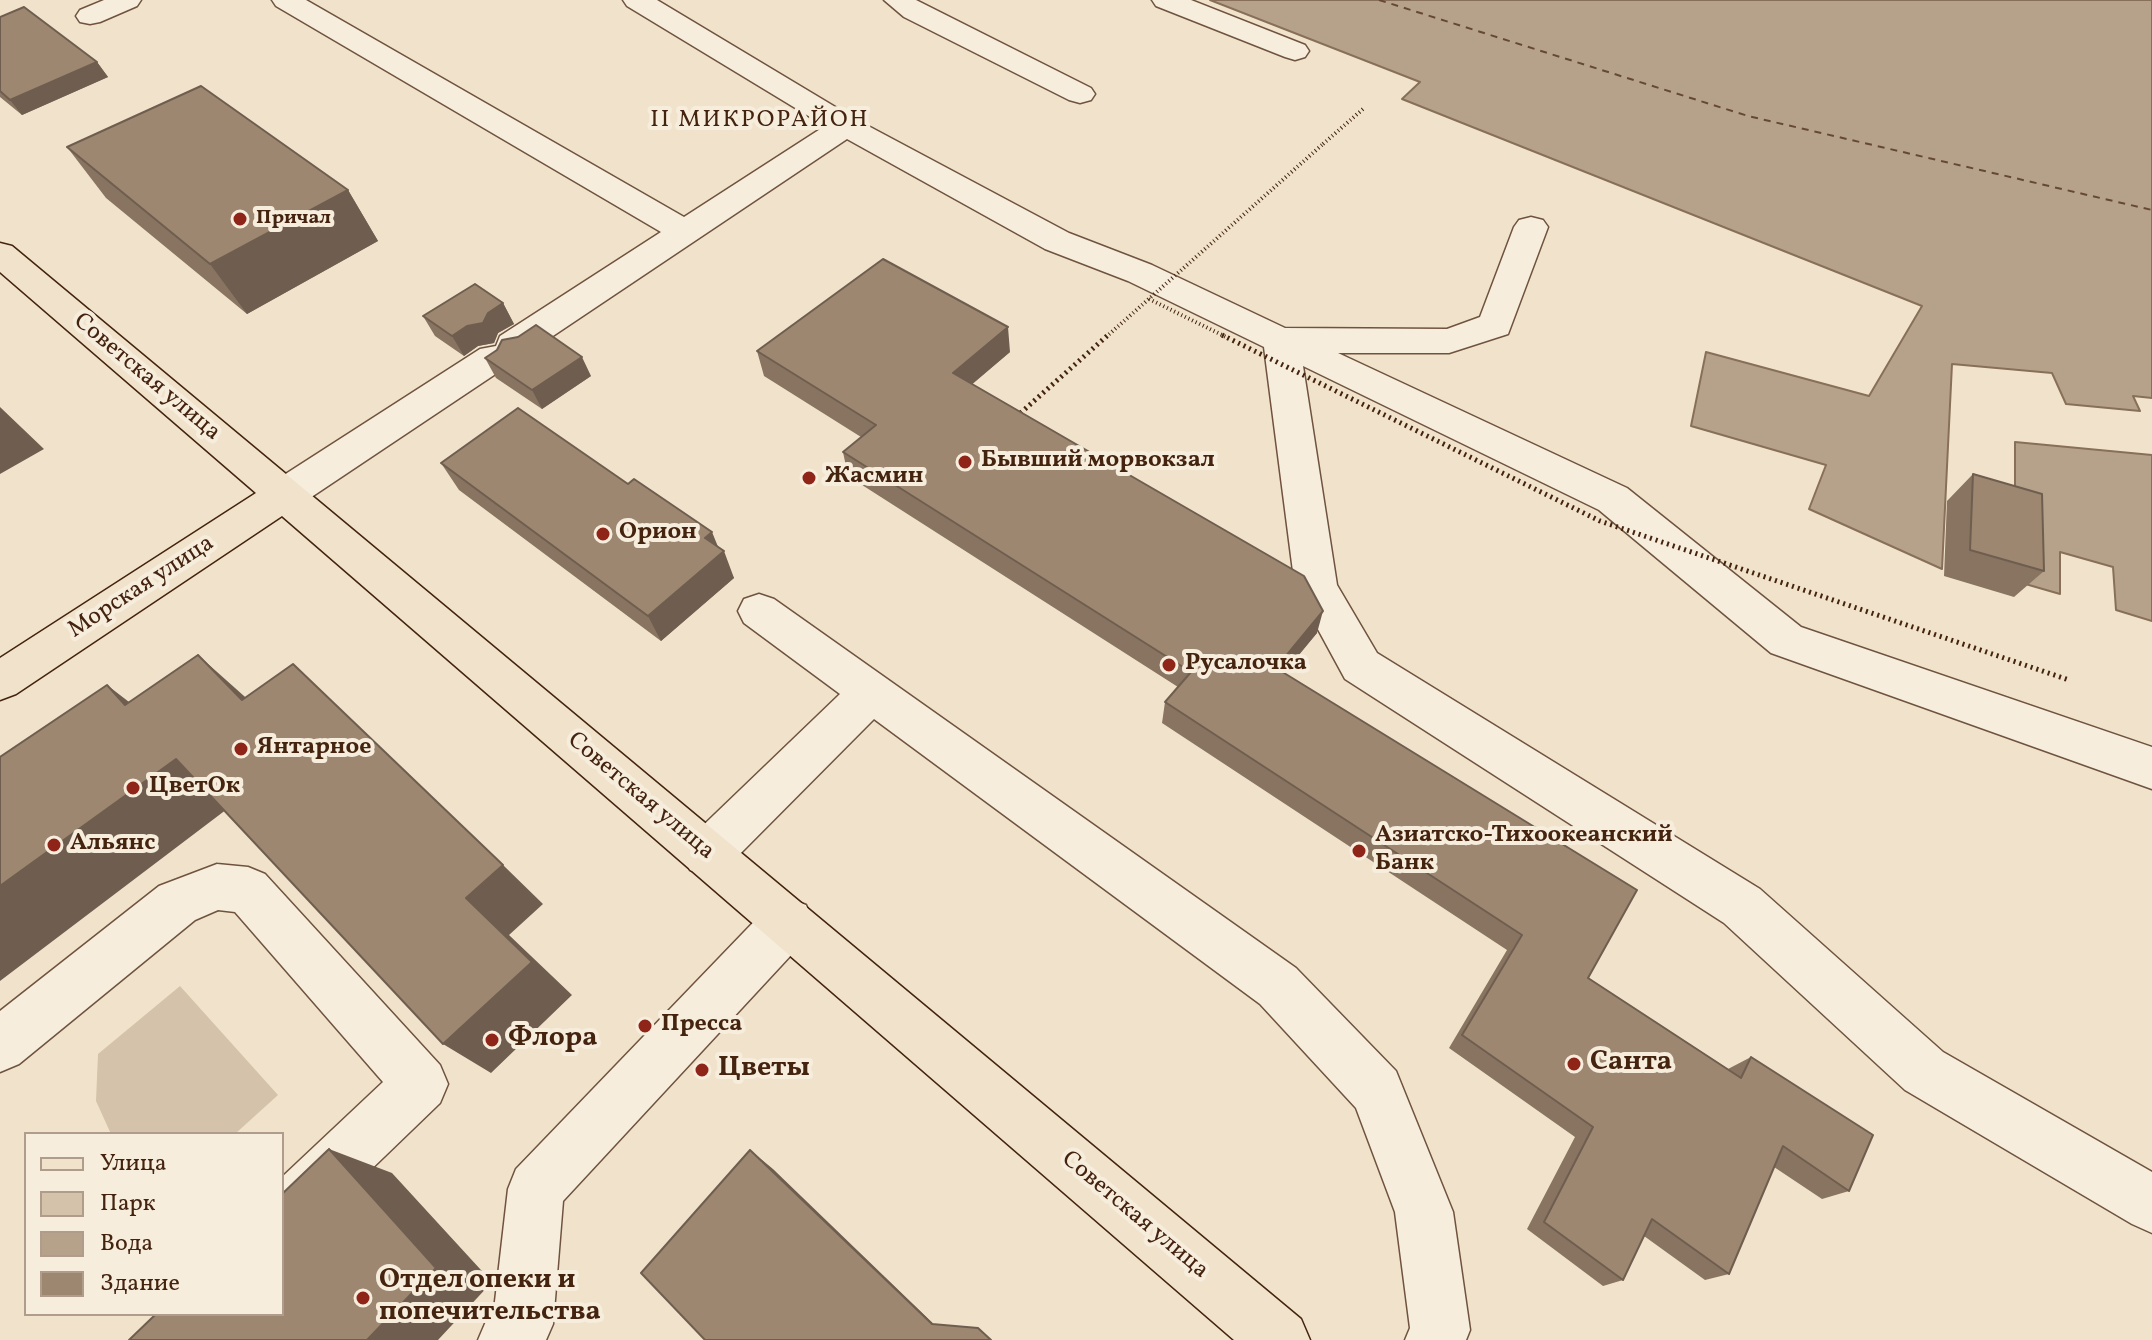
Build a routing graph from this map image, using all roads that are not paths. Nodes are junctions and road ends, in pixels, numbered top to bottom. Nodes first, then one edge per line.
1 (127, 0) edge
2 (286, 0) edge
3 (637, 0) edge
4 (898, 0) edge
5 (1166, 0) edge
6 (90, 16) dead end
7 (1295, 51) dead end
8 (1080, 94) dead end
9 (846, 126) junction
10 (1531, 227) dead end
11 (685, 232) junction
12 (1, 257) edge
13 (1281, 340) junction
14 (284, 495) junction
15 (759, 611) dead end
16 (0, 681) edge
17 (872, 692) junction
18 (2152, 768) edge
19 (707, 854) junction
20 (788, 922) junction
21 (0, 1045) edge
22 (2152, 1204) edge
23 (284, 1214) edge
24 (523, 1335) edge
25 (1280, 1340) edge
26 (1435, 1340) edge

1 - 6 lane
2 - 11 lane
3 - 9 lane
4 - 8 lane
5 - 7 lane
9 - 11 lane
9 - 13 lane
10 - 13 lane
11 - 14 lane
12 - 14 main road, Советская улица
13 - 18 lane
13 - 22 lane
14 - 16 main road, Морская улица
14 - 19 main road, Советская улица
15 - 17 lane
17 - 19 lane
17 - 26 lane
19 - 20 main road, Советская улица
20 - 24 lane
20 - 25 main road, Советская улица
21 - 23 lane

